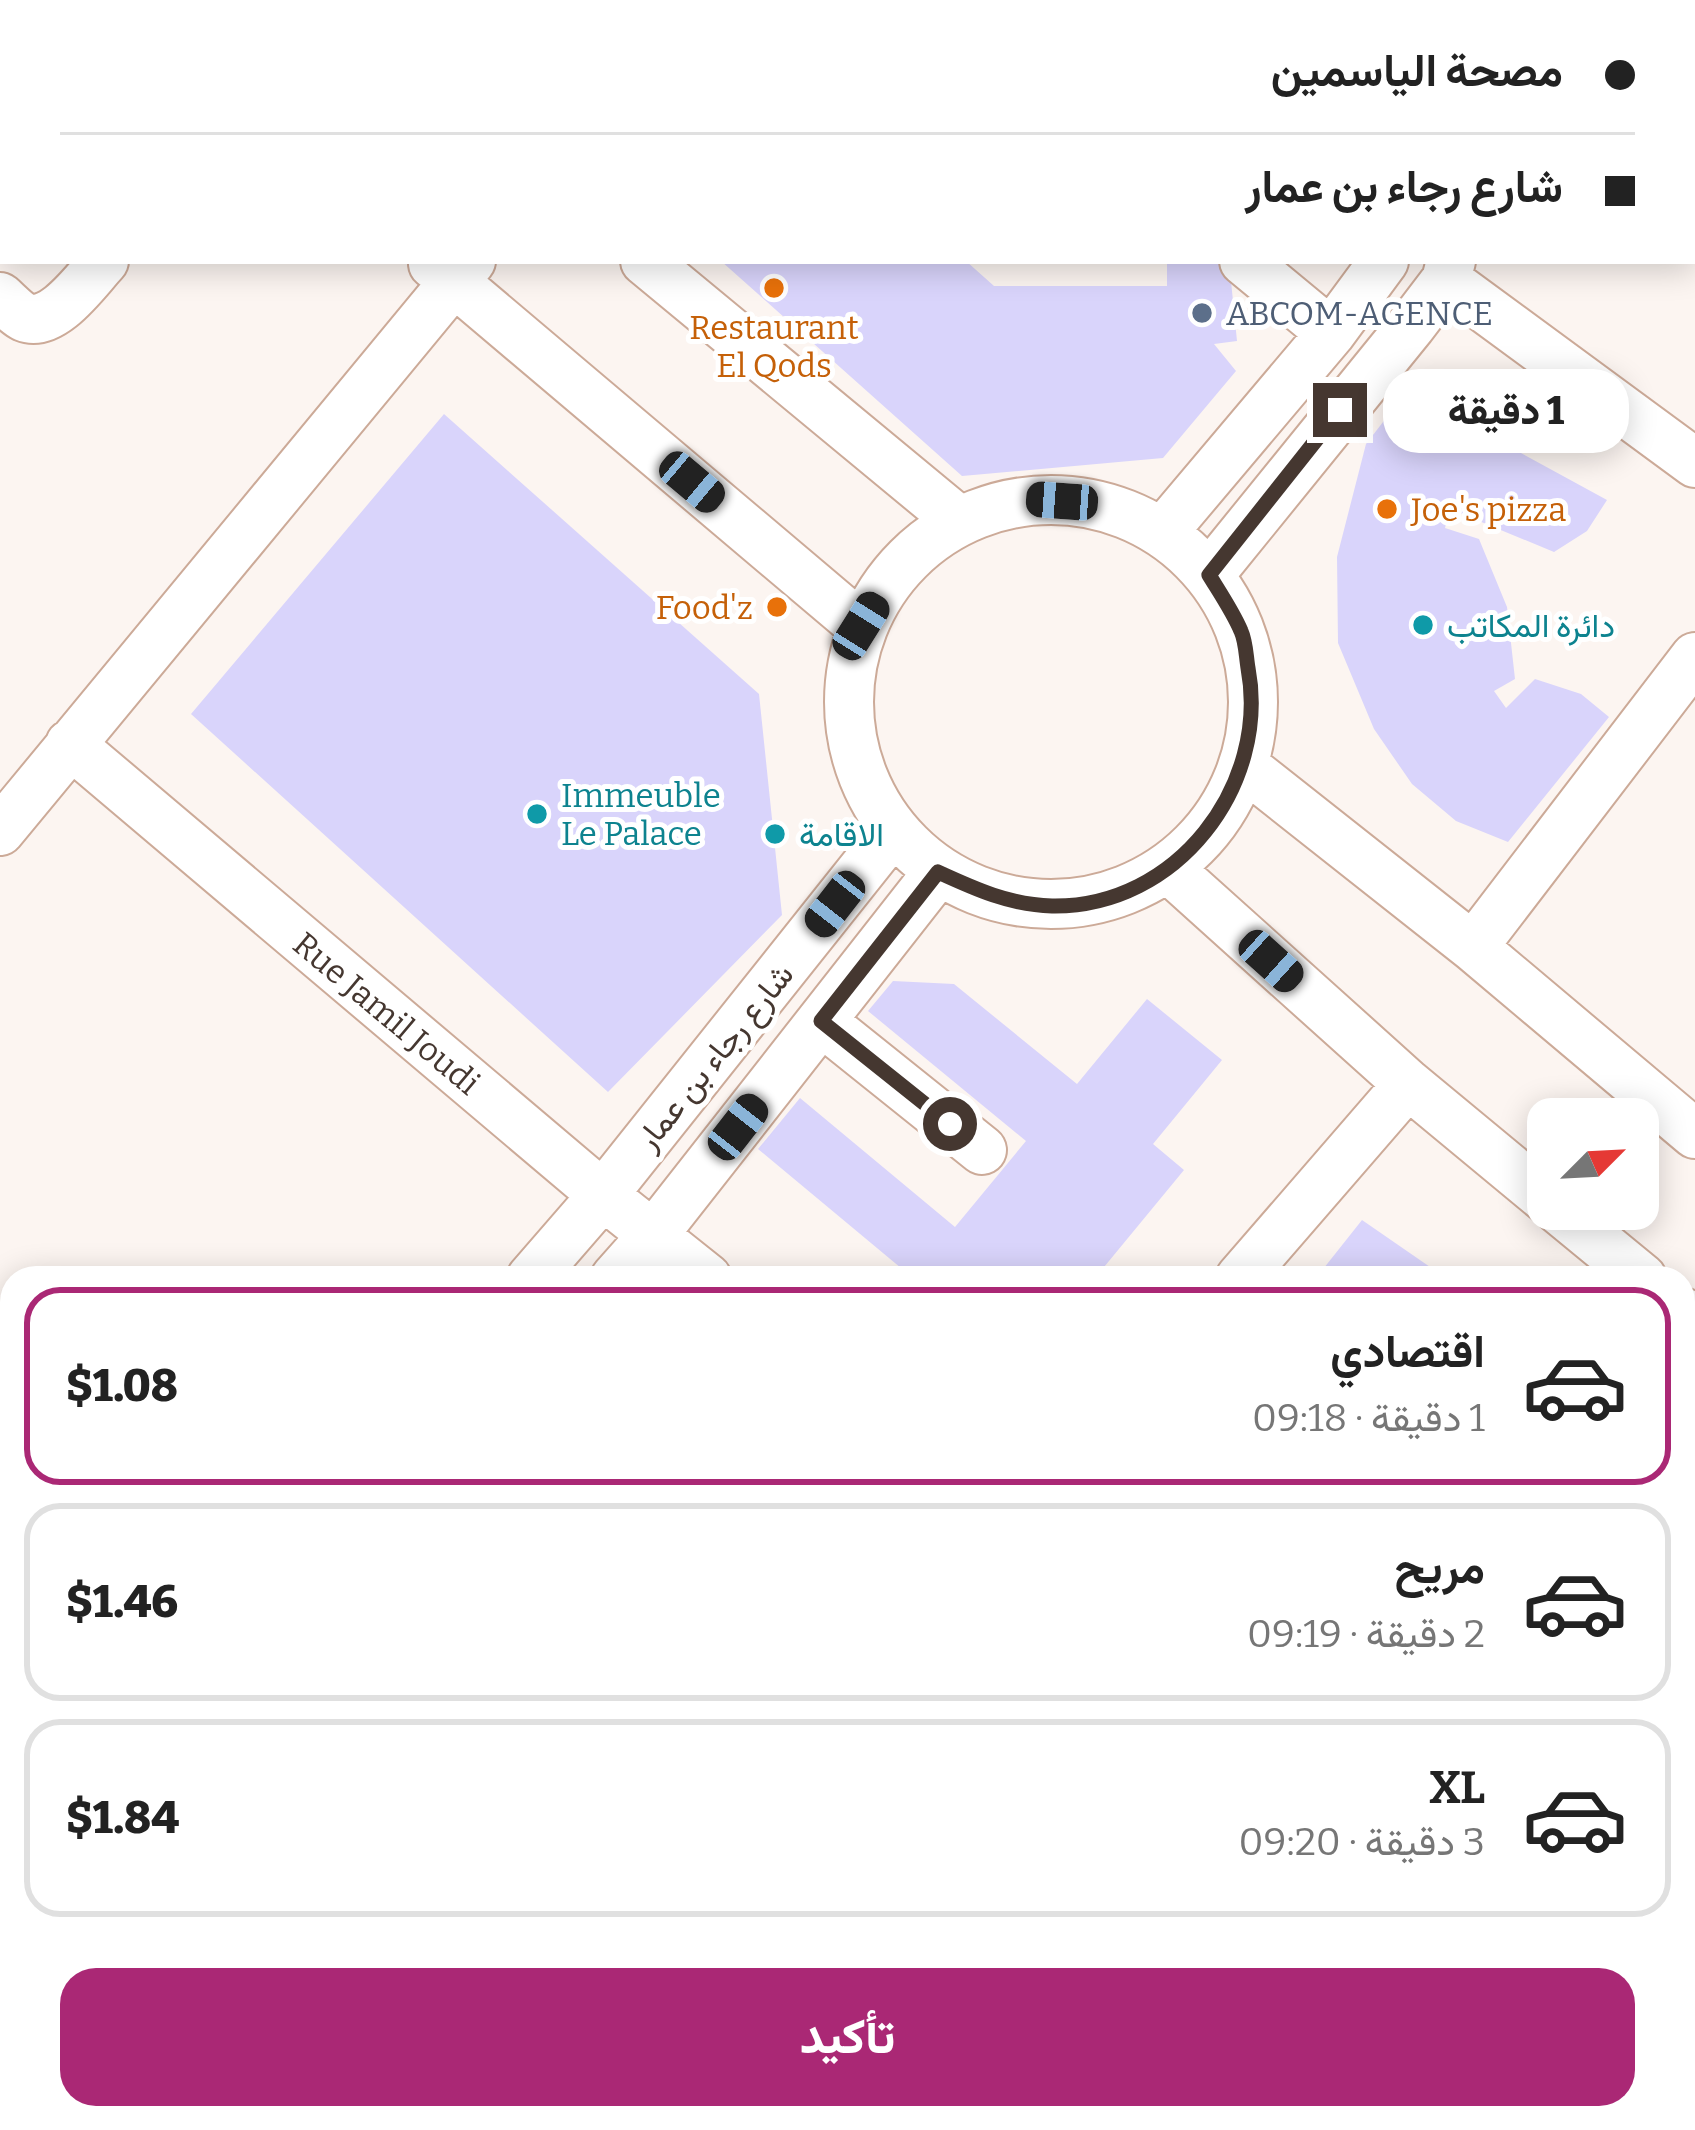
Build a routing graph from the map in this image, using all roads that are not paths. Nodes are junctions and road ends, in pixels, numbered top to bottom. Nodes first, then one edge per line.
1 (97, 264) edge
2 (649, 264) edge
3 (1248, 264) edge
4 (1382, 264) edge
5 (452, 268) edge
6 (1449, 270) edge
7 (0, 298) edge
8 (1330, 333) junction
9 (1695, 464) edge
10 (958, 520) junction
11 (1163, 532) junction
12 (1209, 575) junction
13 (861, 626) junction
14 (1695, 657) edge
15 (70, 744) junction
16 (1244, 766) junction
17 (0, 831) edge
18 (893, 831) junction
19 (1169, 868) junction
20 (938, 872) junction
21 (1473, 946) junction
22 (821, 1021) junction
23 (1408, 1084) junction
24 (1695, 1135) edge
25 (982, 1150) dead end
26 (1527, 1183) edge
27 (602, 1195) junction
28 (1584, 1230) edge
29 (654, 1234) junction
30 (541, 1266) edge
31 (626, 1266) edge
32 (693, 1266) edge
33 (1250, 1266) edge
34 (1627, 1266) edge

1 - 7 street
2 - 10 street
3 - 8 street
4 - 8 street
5 - 13 street
5 - 15 street
6 - 9 street
6 - 12 street
8 - 11 street
10 - 11 street
10 - 13 street
11 - 12 street
12 - 16 street
13 - 18 street
14 - 21 street
15 - 17 street
15 - 27 street, Rue Jamil Joudi
16 - 19 street
16 - 21 street
18 - 20 street
18 - 27 street, شارع رجاء بن عمار
19 - 20 street
19 - 23 street
20 - 22 street, شارع رجاء بن عمار
21 - 24 street
22 - 25 street
22 - 29 street, شارع رجاء بن عمار
23 - 26 street
23 - 33 street
27 - 29 street, Rue Jamil Joudi
27 - 30 street, شارع رجاء بن عمار
28 - 34 street
29 - 31 street, شارع رجاء بن عمار
29 - 32 street, Rue Jamil Joudi

